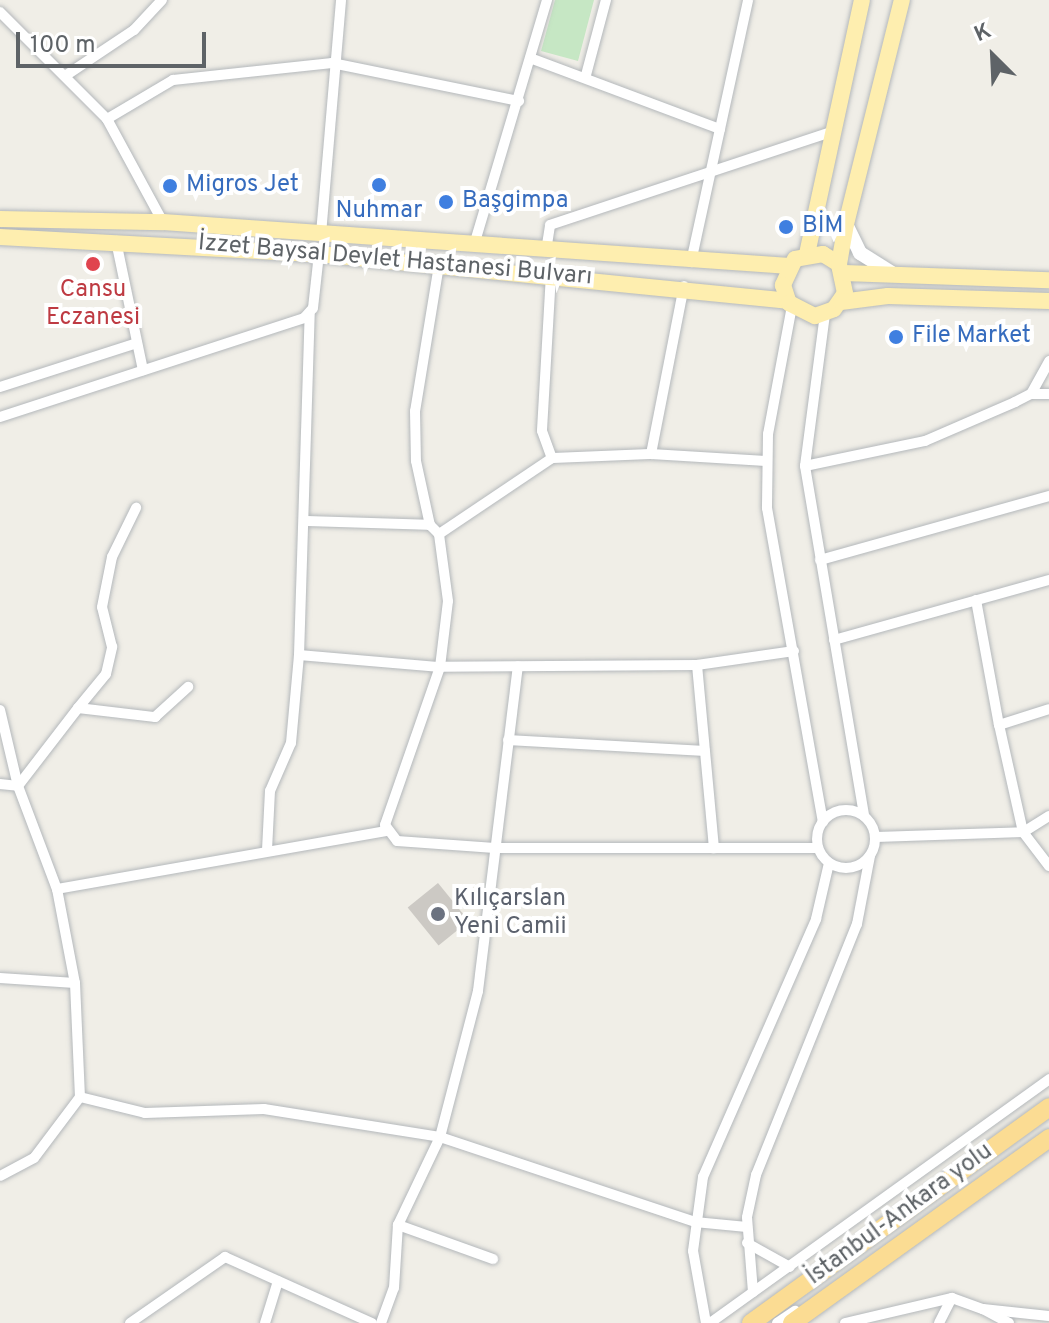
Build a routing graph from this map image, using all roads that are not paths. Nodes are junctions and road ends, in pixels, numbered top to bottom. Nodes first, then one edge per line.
1 (162, 0) edge
2 (341, 0) edge
3 (547, 0) edge
4 (606, 0) edge
5 (748, 0) edge
6 (862, 0) edge
7 (902, 0) edge
8 (0, 12) edge
9 (530, 58) junction
10 (332, 63) junction
11 (586, 75) junction
12 (65, 76) junction
13 (519, 101) junction
14 (107, 119) junction
15 (720, 129) junction
16 (834, 131) junction
17 (713, 169) junction
18 (0, 219) edge
19 (163, 222) junction
20 (846, 224) junction
21 (321, 234) junction
22 (0, 237) edge
23 (116, 241) junction
24 (474, 245) junction
25 (546, 251) junction
26 (319, 254) junction
27 (807, 254) junction
28 (691, 262) junction
29 (439, 265) junction
30 (789, 266) junction
31 (842, 268) junction
32 (551, 274) junction
33 (900, 276) junction
34 (1049, 280) edge
35 (685, 285) junction
36 (1049, 301) edge
37 (841, 302) junction
38 (790, 303) junction
39 (310, 314) junction
40 (825, 314) junction
41 (137, 343) junction
42 (1049, 361) edge
43 (143, 370) junction
44 (0, 387) edge
45 (1031, 394) junction
46 (1049, 394) edge
47 (0, 417) edge
48 (651, 454) junction
49 (552, 458) junction
50 (766, 461) junction
51 (805, 466) junction
52 (1049, 496) edge
53 (136, 508) dead end
54 (304, 521) junction
55 (435, 529) junction
56 (820, 560) junction
57 (1049, 580) edge
58 (976, 600) junction
59 (834, 640) junction
60 (794, 651) junction
61 (299, 655) junction
62 (697, 665) junction
63 (518, 666) junction
64 (440, 667) junction
65 (188, 687) dead end
66 (78, 708) junction
67 (1049, 709) edge
68 (0, 710) edge
69 (999, 725) junction
70 (508, 740) junction
71 (705, 751) junction
72 (0, 784) edge
73 (18, 786) junction
74 (864, 816) junction
75 (1049, 816) edge
76 (823, 822) junction
77 (387, 831) junction
78 (1023, 832) junction
79 (876, 837) junction
80 (495, 848) junction
81 (714, 848) junction
82 (818, 848) junction
83 (267, 850) junction
84 (870, 856) junction
85 (829, 863) junction
86 (1049, 866) edge
87 (57, 889) junction
88 (0, 978) edge
89 (75, 983) junction
90 (1049, 1079) edge
91 (80, 1097) junction
92 (1049, 1107) edge
93 (440, 1137) junction
94 (1049, 1138) edge
95 (1049, 1148) edge
96 (0, 1176) edge
97 (695, 1222) junction
98 (398, 1225) junction
99 (747, 1227) junction
100 (747, 1243) junction
101 (493, 1259) dead end
102 (790, 1267) junction
103 (278, 1281) junction
104 (753, 1292) junction
105 (952, 1298) junction
106 (983, 1309) junction
107 (1018, 1310) junction
108 (1049, 1316) edge
109 (130, 1323) edge
110 (265, 1323) edge
111 (372, 1323) edge
112 (381, 1323) edge
113 (708, 1323) edge
114 (751, 1323) edge
115 (777, 1323) edge
116 (792, 1323) edge
117 (845, 1323) edge
118 (939, 1323) edge
119 (1012, 1323) edge

1 - 12 street
2 - 10 street
3 - 9 street
4 - 11 street
5 - 15 street
6 - 16 main road
7 - 20 main road
8 - 12 street
9 - 11 street
9 - 13 street
10 - 13 street
10 - 14 street
10 - 21 street
11 - 15 street
12 - 14 street
13 - 24 street
14 - 19 street
15 - 17 street
16 - 17 street
16 - 27 main road
17 - 25 street
17 - 28 street
18 - 19 main road, İzzet Baysal Devlet Hastanesi Bulvarı
19 - 21 main road, İzzet Baysal Devlet Hastanesi Bulvarı
20 - 31 main road
20 - 33 main road
21 - 24 main road, İzzet Baysal Devlet Hastanesi Bulvarı
22 - 23 main road, İzzet Baysal Devlet Hastanesi Bulvarı
23 - 26 main road, İzzet Baysal Devlet Hastanesi Bulvarı
23 - 41 street
24 - 25 main road, İzzet Baysal Devlet Hastanesi Bulvarı
25 - 28 main road, İzzet Baysal Devlet Hastanesi Bulvarı
26 - 29 main road, İzzet Baysal Devlet Hastanesi Bulvarı
26 - 39 street
27 - 30 main road
27 - 31 main road
28 - 30 main road, İzzet Baysal Devlet Hastanesi Bulvarı
29 - 32 main road, İzzet Baysal Devlet Hastanesi Bulvarı
29 - 55 street
30 - 38 main road
31 - 33 main road
31 - 37 main road
32 - 35 main road, İzzet Baysal Devlet Hastanesi Bulvarı
32 - 49 street
33 - 34 main road
35 - 38 main road, İzzet Baysal Devlet Hastanesi Bulvarı
35 - 48 street
36 - 37 main road
37 - 40 main road
38 - 40 main road
38 - 50 street
39 - 43 street
39 - 54 street
40 - 51 street
41 - 43 street
41 - 44 street
42 - 45 street
43 - 47 street
45 - 46 street
45 - 51 street
48 - 49 street
48 - 50 street
49 - 55 street
50 - 60 street
51 - 56 street
52 - 56 street
53 - 66 street
54 - 55 street
54 - 61 street
55 - 64 street
56 - 59 street
57 - 58 street
58 - 59 street
58 - 69 street
59 - 74 street
60 - 62 street
60 - 76 street
61 - 64 street
61 - 83 street
62 - 63 street
62 - 71 street
63 - 64 street
63 - 70 street
64 - 77 street
65 - 66 street
66 - 73 street
67 - 69 street
68 - 73 street
69 - 78 street
70 - 71 street
70 - 80 street
71 - 81 street
72 - 73 street
73 - 87 street
74 - 76 street
74 - 79 street
75 - 78 street
76 - 82 street
77 - 80 street
77 - 83 street
78 - 79 street
78 - 86 street
79 - 84 street
80 - 81 street
80 - 93 street
81 - 82 street
82 - 85 street
83 - 87 street
84 - 85 street
84 - 99 street
85 - 97 street
87 - 89 street
88 - 89 street
89 - 91 street
90 - 102 street
91 - 93 street
91 - 96 street
92 - 114 highway, İstanbul-Ankara yolu
93 - 97 street
93 - 98 street
94 - 116 highway
95 - 115 street
97 - 99 street
97 - 113 street
98 - 101 street
98 - 112 street
99 - 100 street
100 - 102 street
100 - 104 street
102 - 104 street
103 - 109 street
103 - 110 street
103 - 111 street
104 - 113 street
105 - 106 street
105 - 117 street
105 - 118 street
106 - 107 street
106 - 119 street
107 - 108 street
107 - 119 street

